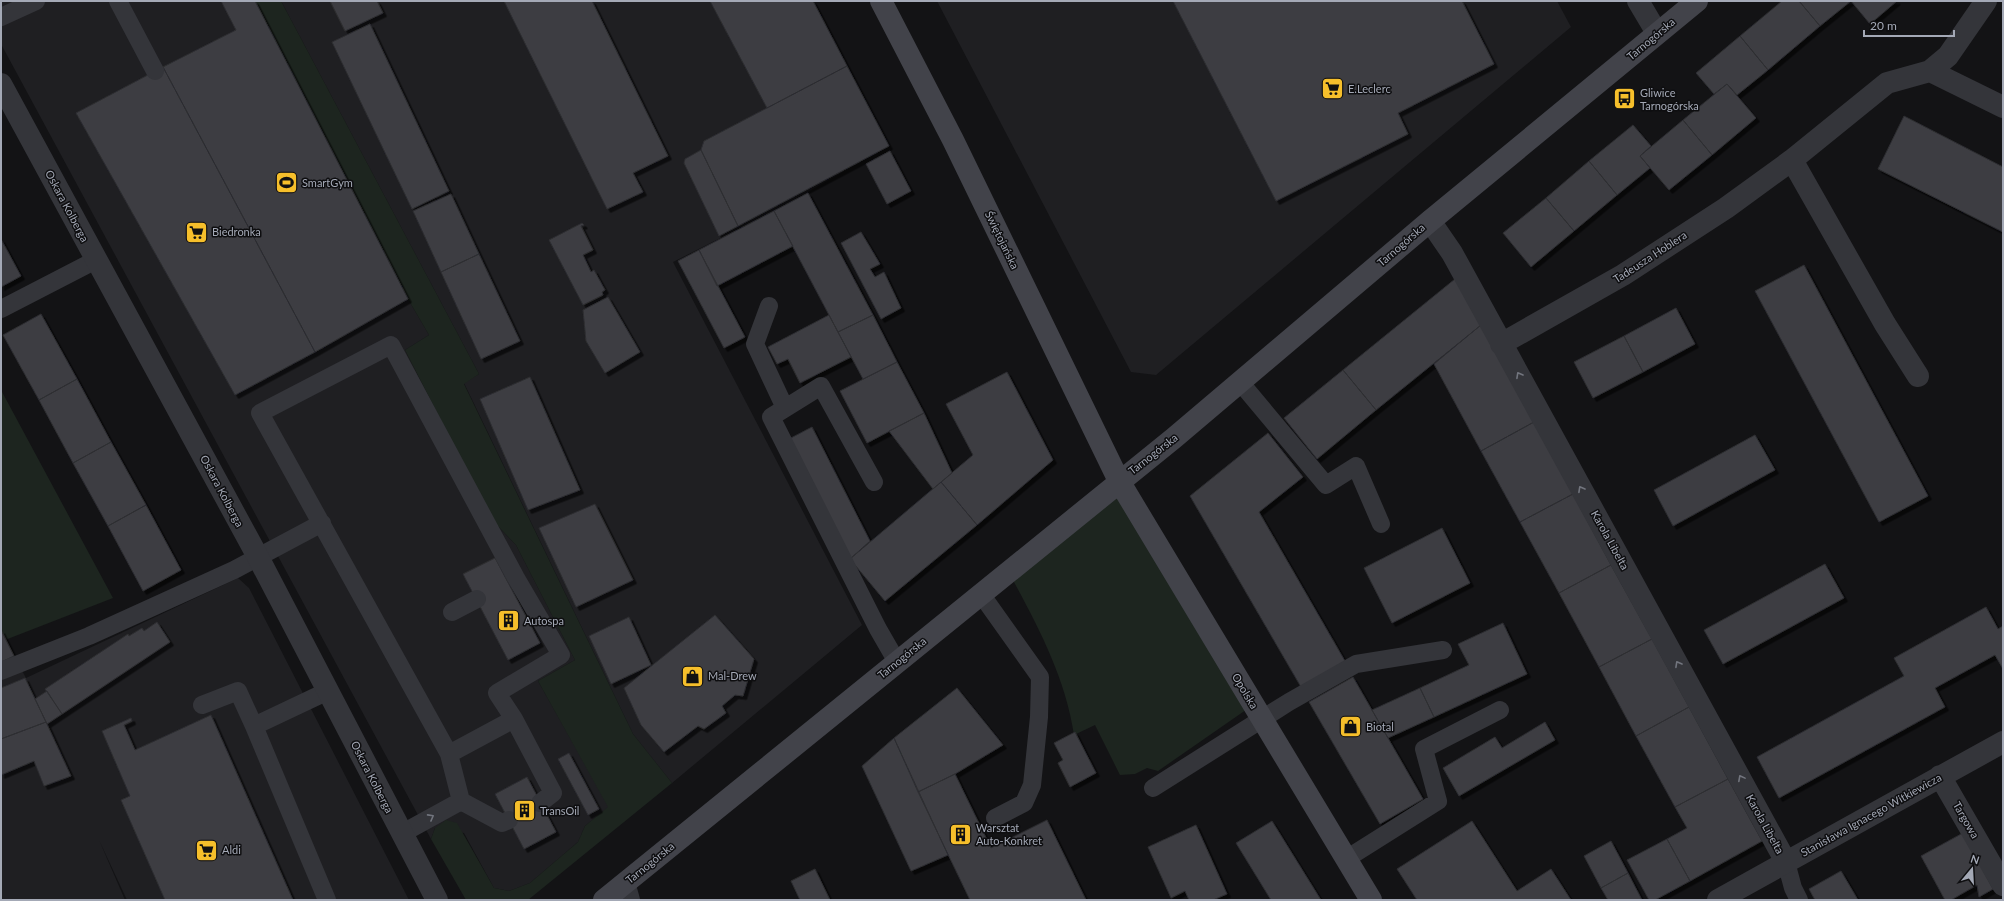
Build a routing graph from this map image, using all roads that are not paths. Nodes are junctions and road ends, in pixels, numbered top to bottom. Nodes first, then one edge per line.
1 (36, 1) edge
2 (118, 1) edge
3 (881, 1) edge
4 (1638, 1) edge
5 (1696, 1) edge
6 (1986, 1) edge
7 (1, 17) edge
8 (1657, 33) junction
9 (155, 71) dead end
10 (1930, 71) junction
11 (1, 84) edge
12 (2003, 107) edge
13 (1792, 160) junction
14 (1430, 221) junction
15 (96, 260) junction
16 (769, 306) dead end
17 (1, 309) edge
18 (1501, 344) junction
19 (1918, 376) dead end
20 (1240, 382) junction
21 (786, 408) junction
22 (1119, 481) junction
23 (874, 482) dead end
24 (322, 523) junction
25 (1381, 524) dead end
26 (258, 557) junction
27 (981, 594) junction
28 (477, 599) dead end
29 (452, 612) dead end
30 (1443, 650) dead end
31 (897, 662) junction
32 (1, 671) edge
33 (328, 691) junction
34 (202, 705) dead end
35 (1500, 710) dead end
36 (514, 719) junction
37 (1262, 719) junction
38 (254, 726) junction
39 (2003, 742) edge
40 (449, 754) junction
41 (1940, 776) junction
42 (1153, 788) dead end
43 (461, 801) junction
44 (540, 803) dead end
45 (995, 818) dead end
46 (509, 820) dead end
47 (402, 834) junction
48 (1346, 859) junction
49 (1786, 862) junction
50 (2003, 885) edge
51 (629, 891) edge
52 (328, 900) edge
53 (437, 900) edge
54 (604, 900) edge
55 (1371, 900) edge
56 (1718, 900) edge
57 (1799, 900) edge

1 - 7 lane
2 - 9 lane
3 - 22 main road, Świętojańska
4 - 8 street
5 - 8 main road, Tarnogórska
6 - 10 street
8 - 14 main road, Tarnogórska
10 - 12 street
10 - 13 street, Tadeusza Hoblera
11 - 15 street, Oskara Kolberga
13 - 18 street, Tadeusza Hoblera
13 - 19 street
14 - 18 street, Karola Libelta
14 - 20 main road, Tarnogórska
15 - 17 lane
15 - 26 street, Oskara Kolberga
16 - 21 lane
49 -> 18 street, Karola Libelta
20 - 22 main road, Tarnogórska
20 - 25 lane
21 - 23 lane
21 - 31 lane
22 - 27 main road, Tarnogórska
22 - 37 main road, Opolska
24 - 26 lane
24 - 36 lane
24 - 40 lane
26 - 32 lane
26 - 33 street, Oskara Kolberga
27 - 31 main road, Tarnogórska
27 - 45 lane
28 - 29 lane
30 - 37 lane
31 - 51 main road, Tarnogórska
33 - 38 lane
33 - 47 street, Oskara Kolberga
34 - 38 lane
35 - 48 lane
36 - 40 lane
36 - 44 lane
37 - 42 lane
37 - 48 main road, Opolska
38 - 52 lane
39 - 41 street, Stanisława Ignacego Witkiewicza
40 - 43 lane
41 - 49 street, Stanisława Ignacego Witkiewicza
41 - 50 street, Targowa
43 - 46 lane
47 -> 43 lane
47 - 53 street, Oskara Kolberga
48 - 55 main road, Opolska
49 - 56 street, Stanisława Ignacego Witkiewicza
49 - 57 lane
51 - 54 main road, Tarnogórska

